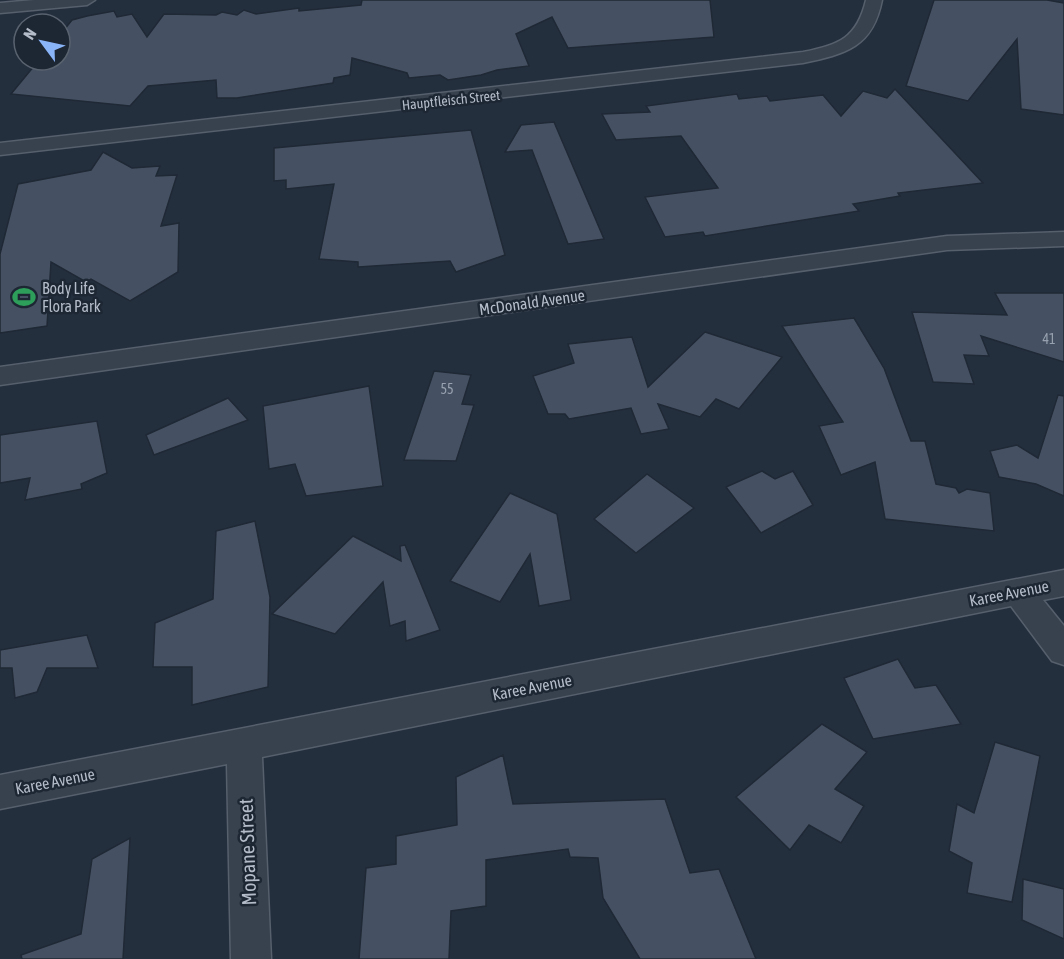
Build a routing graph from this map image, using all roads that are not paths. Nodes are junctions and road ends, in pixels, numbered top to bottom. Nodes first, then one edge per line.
1 (87, 0) edge
2 (874, 0) edge
3 (0, 8) edge
4 (0, 149) edge
5 (1064, 239) edge
6 (0, 376) edge
7 (1064, 583) edge
8 (1018, 591) junction
9 (1064, 651) edge
10 (244, 746) junction
11 (0, 792) edge
12 (251, 959) edge

1 - 3 street
2 - 4 street, Hauptfleisch Street
5 - 6 street, McDonald Avenue
7 - 8 street, Karee Avenue
8 - 9 street
8 - 10 street, Karee Avenue
10 - 11 street, Karee Avenue
10 - 12 street, Mopane Street

